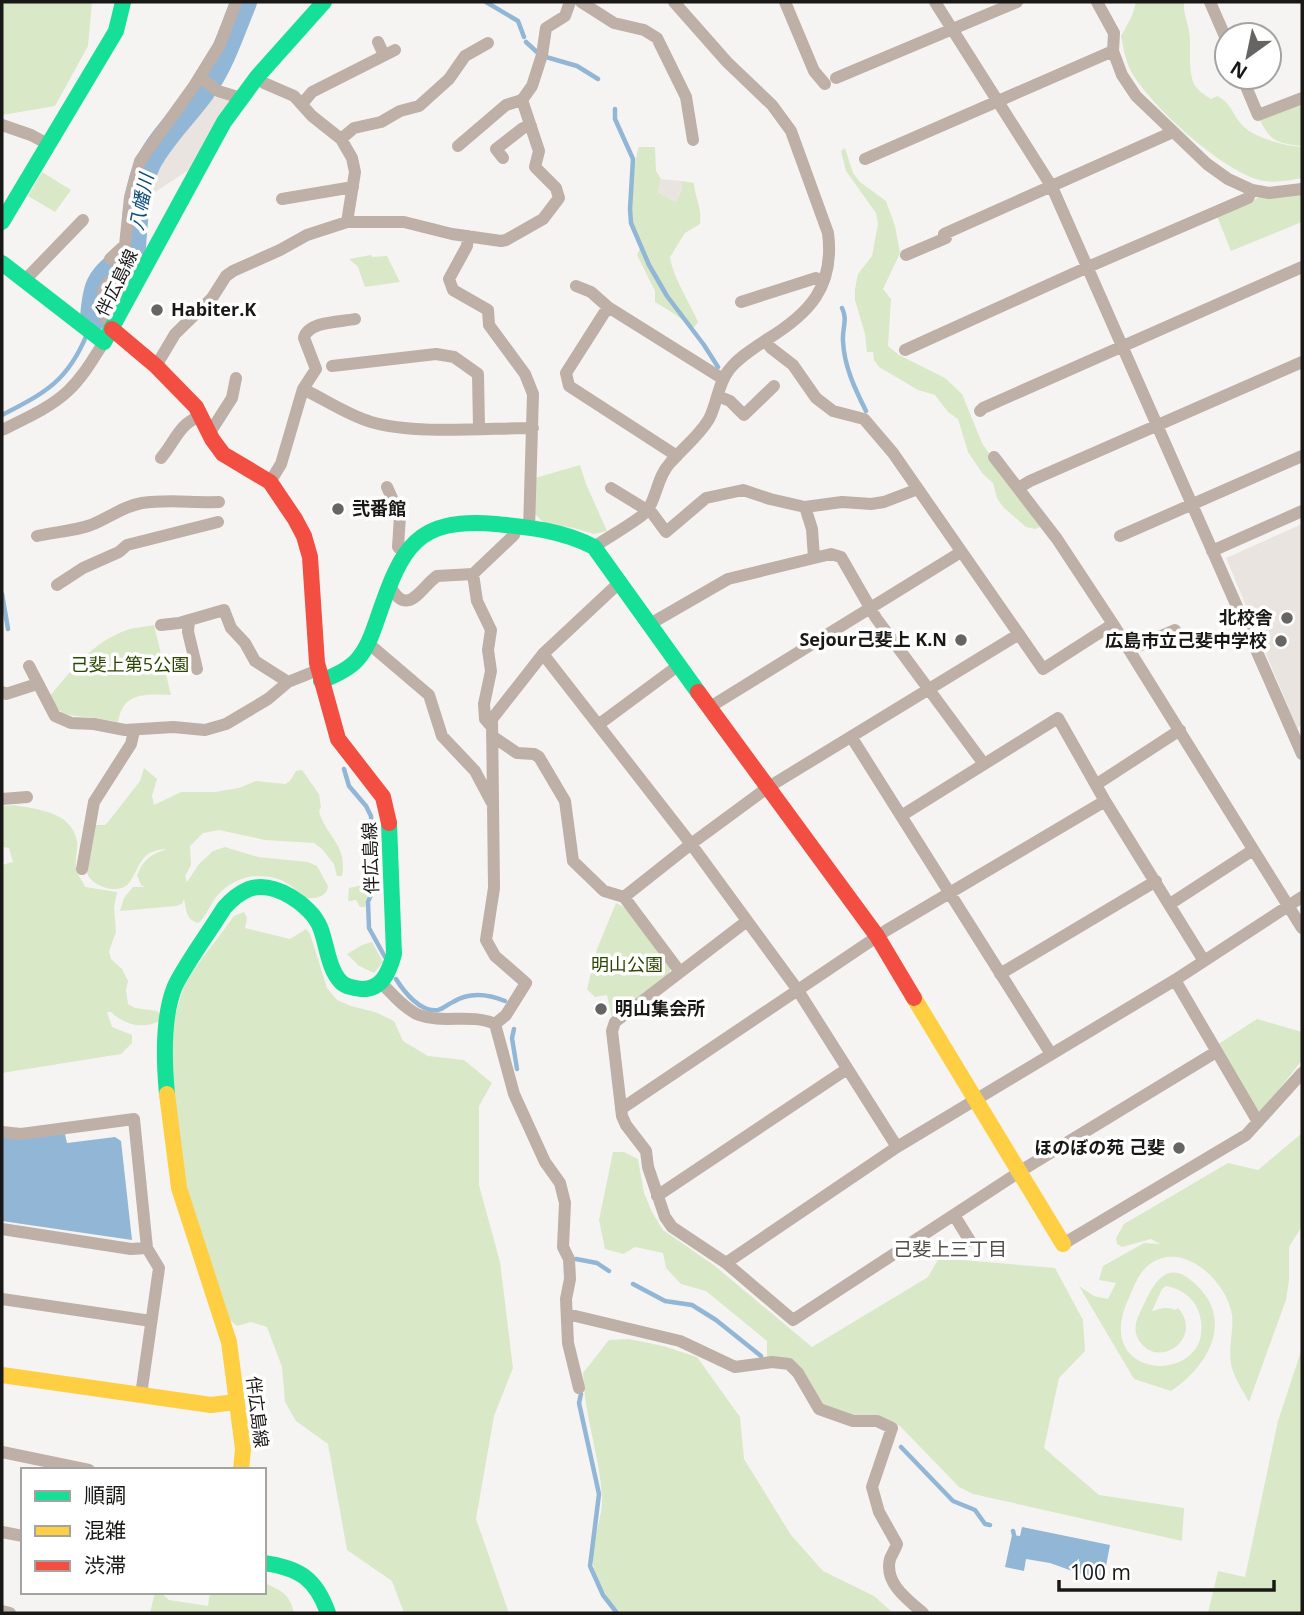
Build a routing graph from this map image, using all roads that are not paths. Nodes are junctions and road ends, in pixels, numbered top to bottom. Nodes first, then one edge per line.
1 (123, 2) edge
2 (236, 2) edge
3 (324, 2) edge
4 (570, 2) edge
5 (581, 2) edge
6 (674, 2) edge
7 (785, 2) edge
8 (936, 2) edge
9 (1017, 2) edge
10 (1097, 2) edge
11 (1210, 2) edge
12 (1218, 21) edge
13 (953, 29) junction
14 (378, 42) dead end
15 (488, 43) dead end
16 (1113, 51) junction
17 (257, 77) junction
18 (205, 81) junction
19 (1248, 91) edge
20 (240, 97) junction
21 (1302, 98) edge
22 (522, 100) junction
23 (999, 100) junction
24 (302, 104) junction
25 (2, 125) edge
26 (531, 126) junction
27 (1173, 132) junction
28 (341, 139) junction
29 (693, 140) dead end
30 (48, 144) junction
31 (458, 146) dead end
32 (503, 158) dead end
33 (865, 159) dead end
34 (354, 187) junction
35 (1052, 187) junction
36 (1252, 190) junction
37 (1302, 190) edge
38 (282, 199) dead end
39 (83, 220) dead end
40 (2, 222) edge
41 (347, 222) junction
42 (468, 236) junction
43 (906, 255) dead end
44 (2, 263) edge
45 (1088, 267) junction
46 (1302, 267) edge
47 (24, 281) junction
48 (823, 281) junction
49 (576, 286) dead end
50 (745, 296) dead end
51 (608, 307) junction
52 (355, 319) dead end
53 (98, 333) junction
54 (766, 341) junction
55 (1123, 347) junction
56 (905, 350) dead end
57 (1302, 362) edge
58 (156, 366) junction
59 (332, 366) dead end
60 (236, 378) dead end
61 (723, 379) junction
62 (774, 386) dead end
63 (303, 389) junction
64 (718, 396) junction
65 (980, 411) dead end
66 (201, 416) junction
67 (1157, 425) junction
68 (479, 428) junction
69 (533, 428) junction
70 (2, 430) edge
71 (209, 434) junction
72 (677, 456) junction
73 (1302, 456) edge
74 (994, 457) dead end
75 (161, 458) dead end
76 (270, 482) junction
77 (387, 487) dead end
78 (611, 488) dead end
79 (1018, 488) junction
80 (918, 489) junction
81 (219, 502) dead end
82 (1192, 505) junction
83 (805, 507) junction
84 (647, 511) junction
85 (1302, 511) edge
86 (218, 522) dead end
87 (523, 528) junction
88 (1120, 536) dead end
89 (37, 537) dead end
90 (594, 547) junction
91 (1212, 551) junction
92 (961, 552) junction
93 (404, 553) junction
94 (814, 558) junction
95 (474, 574) junction
96 (620, 582) junction
97 (389, 584) junction
98 (57, 585) dead end
99 (870, 608) junction
100 (189, 620) junction
101 (650, 624) junction
102 (1113, 624) junction
103 (161, 625) dead end
104 (1175, 630) dead end
105 (1019, 634) junction
106 (368, 643) junction
107 (1129, 650) junction
108 (542, 654) junction
109 (679, 665) junction
110 (29, 666) dead end
111 (197, 669) dead end
112 (320, 676) junction
113 (288, 682) junction
114 (37, 684) junction
115 (928, 690) junction
116 (2, 692) edge
117 (710, 707) junction
118 (598, 725) junction
119 (1180, 730) junction
120 (134, 731) junction
121 (492, 732) junction
122 (852, 738) junction
123 (1302, 754) edge
124 (984, 764) junction
125 (1097, 784) junction
126 (767, 788) junction
127 (27, 797) dead end
128 (2, 799) edge
129 (1105, 801) junction
130 (492, 803) junction
131 (901, 816) junction
132 (691, 844) junction
133 (1253, 850) junction
134 (82, 869) dead end
135 (1156, 881) junction
136 (949, 893) junction
137 (624, 897) junction
138 (1302, 897) edge
139 (1170, 904) junction
140 (1289, 906) junction
141 (747, 921) junction
142 (1302, 928) edge
143 (877, 936) junction
144 (1204, 961) junction
145 (680, 972) junction
146 (1000, 974) junction
147 (1175, 980) junction
148 (381, 983) junction
149 (797, 989) junction
150 (495, 1024) junction
151 (1216, 1052) junction
152 (1051, 1054) junction
153 (846, 1069) junction
154 (1302, 1073) edge
155 (976, 1099) junction
156 (621, 1109) junction
157 (1258, 1122) junction
158 (2, 1132) edge
159 (897, 1147) junction
160 (1020, 1172) junction
161 (657, 1196) junction
162 (954, 1215) junction
163 (2, 1229) edge
164 (970, 1241) dead end
165 (1063, 1244) joint
166 (147, 1248) junction
167 (726, 1263) junction
168 (2, 1299) edge
169 (567, 1314) junction
170 (151, 1321) junction
171 (2, 1375) edge
172 (579, 1388) dead end
173 (141, 1395) junction
174 (235, 1402) junction
175 (2, 1452) edge
176 (79, 1468) edge
177 (241, 1468) edge
178 (2, 1532) edge
179 (21, 1536) edge
180 (266, 1563) edge
181 (2, 1611) edge
182 (10, 1613) edge
183 (328, 1613) edge
184 (923, 1613) edge

1 - 30 main road
2 - 18 street
3 - 17 main road, 伴広島線
4 - 22 street
5 - 29 street
6 - 48 street
7 - 13 street
8 - 13 street
9 - 13 street
10 - 16 street
11 - 12 street
13 - 23 street
14 - 24 street
15 - 28 street
16 - 23 street
16 - 27 street
17 - 20 main road, 伴広島線
17 - 24 street
18 - 20 street
18 - 53 street
19 - 21 street
20 - 53 main road, 伴広島線
22 - 26 street
22 - 31 street
23 - 33 street
23 - 35 street
24 - 28 street
25 - 30 street
26 - 32 street
26 - 42 street
27 - 35 street
27 - 36 street
28 - 34 street
30 - 40 main road
34 - 38 street
34 - 41 street
35 - 43 street
35 - 45 street
36 - 37 street
36 - 45 street
39 - 47 street
41 - 42 street
41 - 58 street
42 - 69 street
44 - 47 main road
45 - 55 street
45 - 56 street
46 - 55 street
47 - 53 main road
48 - 50 street
48 - 54 street
49 - 51 street
51 - 61 street
51 - 72 street
52 - 63 street
53 - 58 main road, 伴広島線
53 - 70 street
54 - 61 street
54 - 80 street
55 - 65 street
55 - 67 street
57 - 67 street
58 - 66 main road, 伴広島線
59 - 68 street
60 - 71 street
61 - 64 street
62 - 64 street
63 - 68 street
63 - 76 street
64 - 72 street
66 - 71 main road, 伴広島線
66 - 75 street
67 - 79 street
67 - 82 street
68 - 69 street
69 - 87 street
71 - 76 main road, 伴広島線
72 - 84 street
73 - 82 street
74 - 79 street
76 - 112 main road, 伴広島線
77 - 93 street
78 - 84 street
79 - 102 street
80 - 83 street
80 - 92 street
81 - 89 street
82 - 88 street
82 - 91 street
83 - 84 street
83 - 94 street
84 - 90 street
85 - 91 street
86 - 98 street
87 - 90 main road
87 - 93 main road
87 - 95 street
90 - 96 main road
91 - 123 street
92 - 99 street
92 - 105 street
93 - 97 main road
94 - 99 street
94 - 101 street
95 - 97 street
95 - 121 street
96 - 101 main road
96 - 108 street
97 - 106 main road
99 - 115 street
99 - 117 street
100 - 103 street
100 - 111 street
100 - 113 street
101 - 109 main road
102 - 105 street
102 - 107 street
104 - 107 street
105 - 115 street
106 - 112 main road
106 - 130 street
107 - 119 street
108 - 118 street
108 - 121 street
109 - 117 main road
109 - 118 street
110 - 114 street
112 - 113 street
112 - 148 main road, 伴広島線
113 - 120 street
114 - 116 street
114 - 120 street
115 - 122 street
115 - 124 street
117 - 126 main road
118 - 132 street
119 - 125 street
119 - 133 street
120 - 134 street
121 - 130 street
121 - 137 street
122 - 126 street
122 - 131 street
124 - 125 street
124 - 131 street
125 - 129 street
126 - 132 street
126 - 143 main road
127 - 128 street
129 - 135 street
129 - 136 street
130 - 150 street
131 - 136 street
132 - 137 street
132 - 141 street
133 - 139 street
133 - 140 street
135 - 139 street
135 - 146 street
136 - 143 street
136 - 146 street
137 - 145 street
138 - 140 street
139 - 144 street
140 - 142 street
140 - 144 street
141 - 145 street
141 - 149 street
143 - 149 street
143 - 155 main road
144 - 147 street
145 - 156 street
146 - 152 street
147 - 151 street
147 - 152 street
148 - 150 street
148 - 174 main road, 伴広島線
149 - 153 street
149 - 156 street
150 - 169 street
151 - 157 street
151 - 160 street
152 - 155 street
153 - 159 street
153 - 161 street
154 - 157 street
155 - 159 street
155 - 160 main road
156 - 161 street
157 - 165 street
158 - 166 street
159 - 167 street
160 - 162 street
160 - 165 main road
161 - 167 street
162 - 164 street
162 - 167 street
163 - 166 street
166 - 170 street
168 - 170 street
169 - 172 street
169 - 184 street
170 - 173 street
171 - 173 main road
173 - 174 main road
174 - 177 main road, 伴広島線
175 - 176 street
178 - 179 street
180 - 183 main road
181 - 182 street

